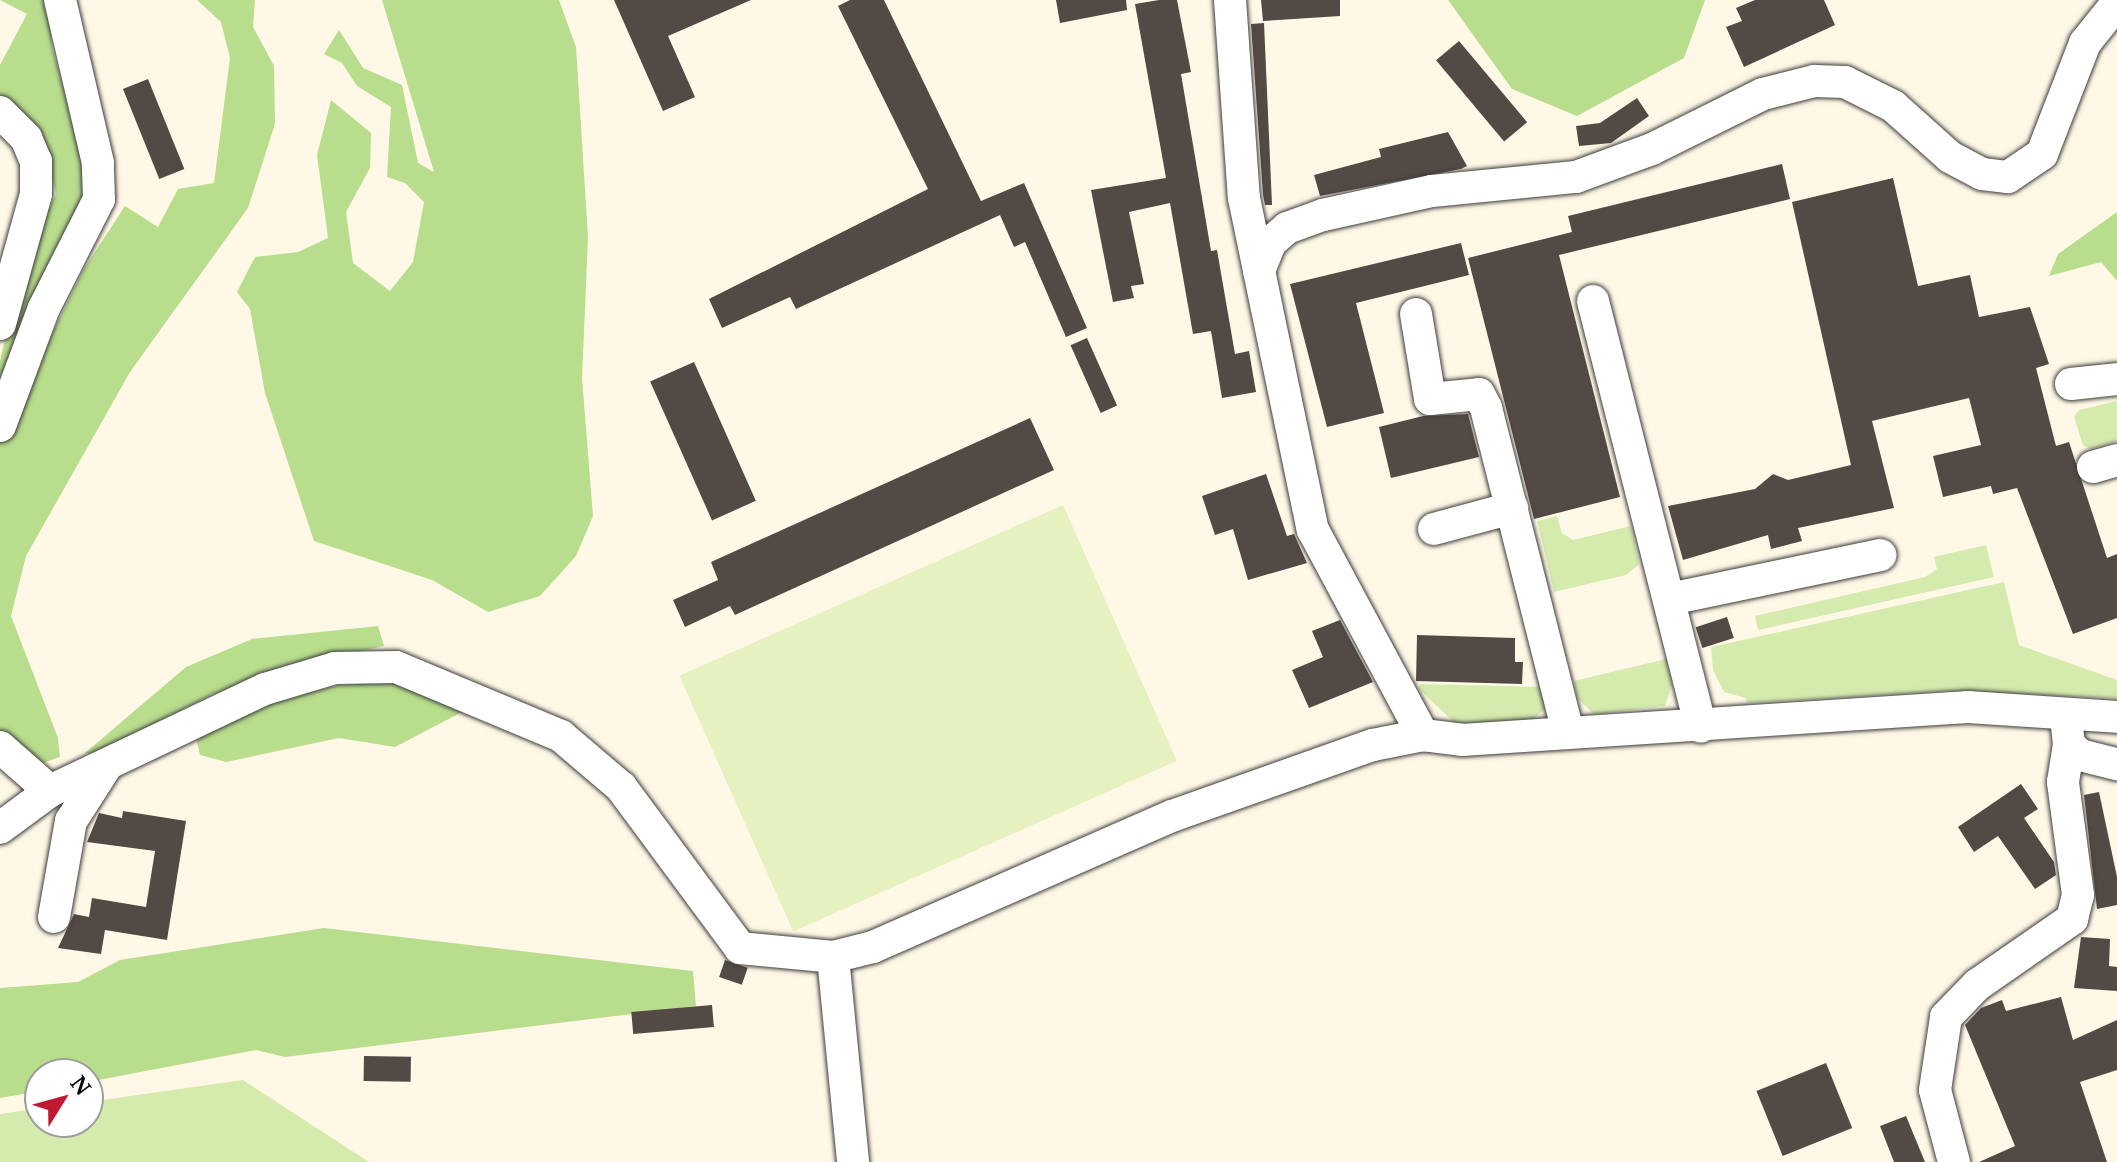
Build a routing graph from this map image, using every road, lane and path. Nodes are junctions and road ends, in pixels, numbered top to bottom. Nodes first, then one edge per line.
1 (60, 0) edge
2 (1230, 0) edge
3 (2117, 3) edge
4 (0, 112) edge
5 (1259, 271) junction
6 (1593, 301) dead end
7 (1416, 314) dead end
8 (0, 324) edge
9 (2117, 379) edge
10 (2071, 384) dead end
11 (0, 426) edge
12 (1512, 508) junction
13 (1434, 529) dead end
14 (1880, 555) dead end
15 (1670, 599) junction
16 (2066, 711) junction
17 (2117, 717) edge
18 (1701, 727) junction
19 (1568, 733) junction
20 (1423, 735) junction
21 (2069, 745) junction
22 (0, 747) edge
23 (2117, 764) edge
24 (107, 765) junction
25 (50, 791) junction
26 (0, 828) edge
27 (54, 917) dead end
28 (833, 957) junction
29 (853, 1162) edge
30 (1954, 1162) edge

1 - 11 street
2 - 5 street
3 - 5 street
4 - 8 street
5 - 20 street
6 - 15 street
7 - 12 street
9 - 10 street
12 - 13 street
12 - 19 street
14 - 15 street
15 - 18 street
16 - 17 street
16 - 18 street
16 - 21 street
18 - 19 street
19 - 20 street
20 - 28 street
21 - 23 street
21 - 30 street
22 - 25 street
24 - 25 street
24 - 27 street
24 - 28 street
25 - 26 street
28 - 29 street

